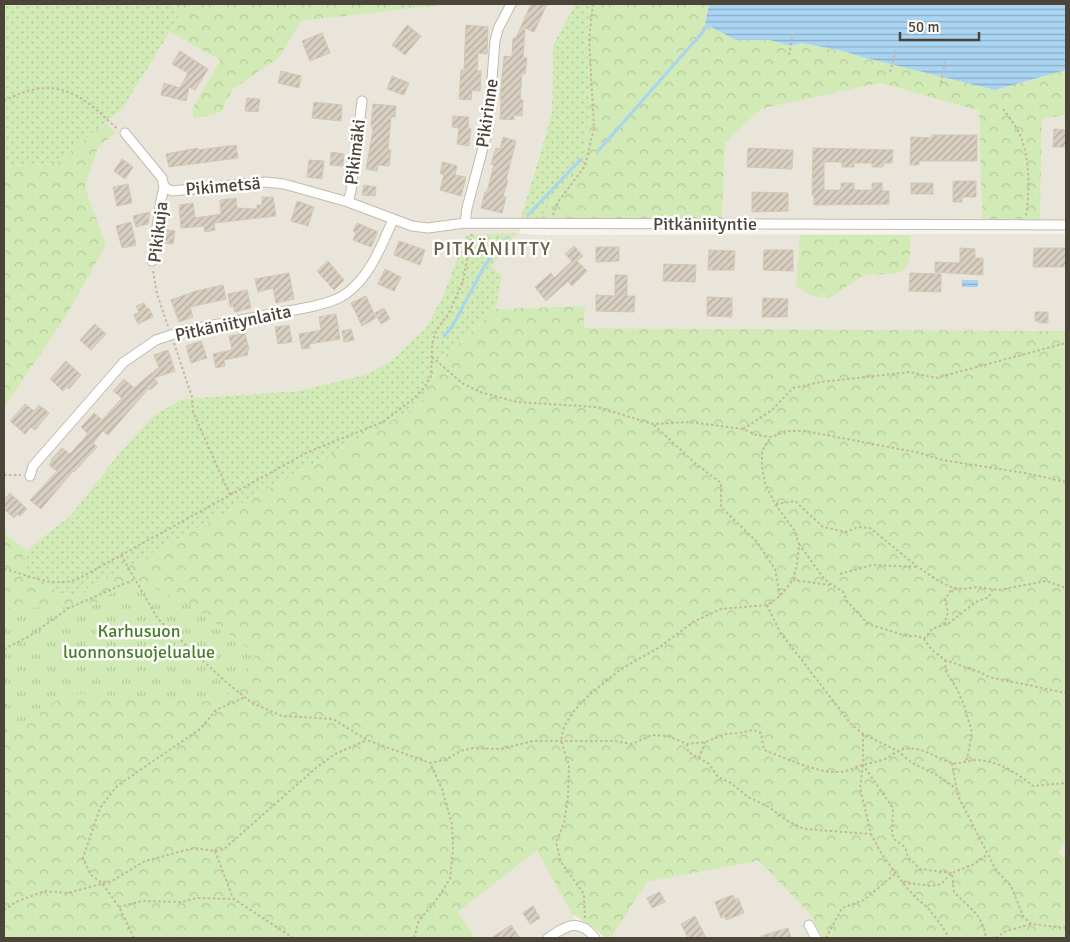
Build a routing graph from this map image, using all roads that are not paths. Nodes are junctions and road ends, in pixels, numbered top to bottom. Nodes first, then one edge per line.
1 (511, 4) edge
2 (362, 101) dead end
3 (125, 134) road end
4 (164, 187) junction
5 (348, 202) junction
6 (393, 220) junction
7 (1066, 225) edge
8 (466, 227) junction
9 (152, 261) road end
10 (30, 476) road end
11 (809, 925) dead end
12 (548, 938) edge
13 (595, 938) edge
14 (816, 938) edge

1 - 8 street, Pikirinne
2 - 5 street, Pikimäki
3 - 4 street, Pikimetsä
4 - 5 street, Pikimetsä
4 - 9 street, Pikikuja
5 - 6 street, Pitkäniityntie
6 - 8 street, Pitkäniityntie
6 - 10 street, Pitkäniitynlaita
7 - 8 street, Pitkäniityntie
11 - 14 street
12 - 13 street

